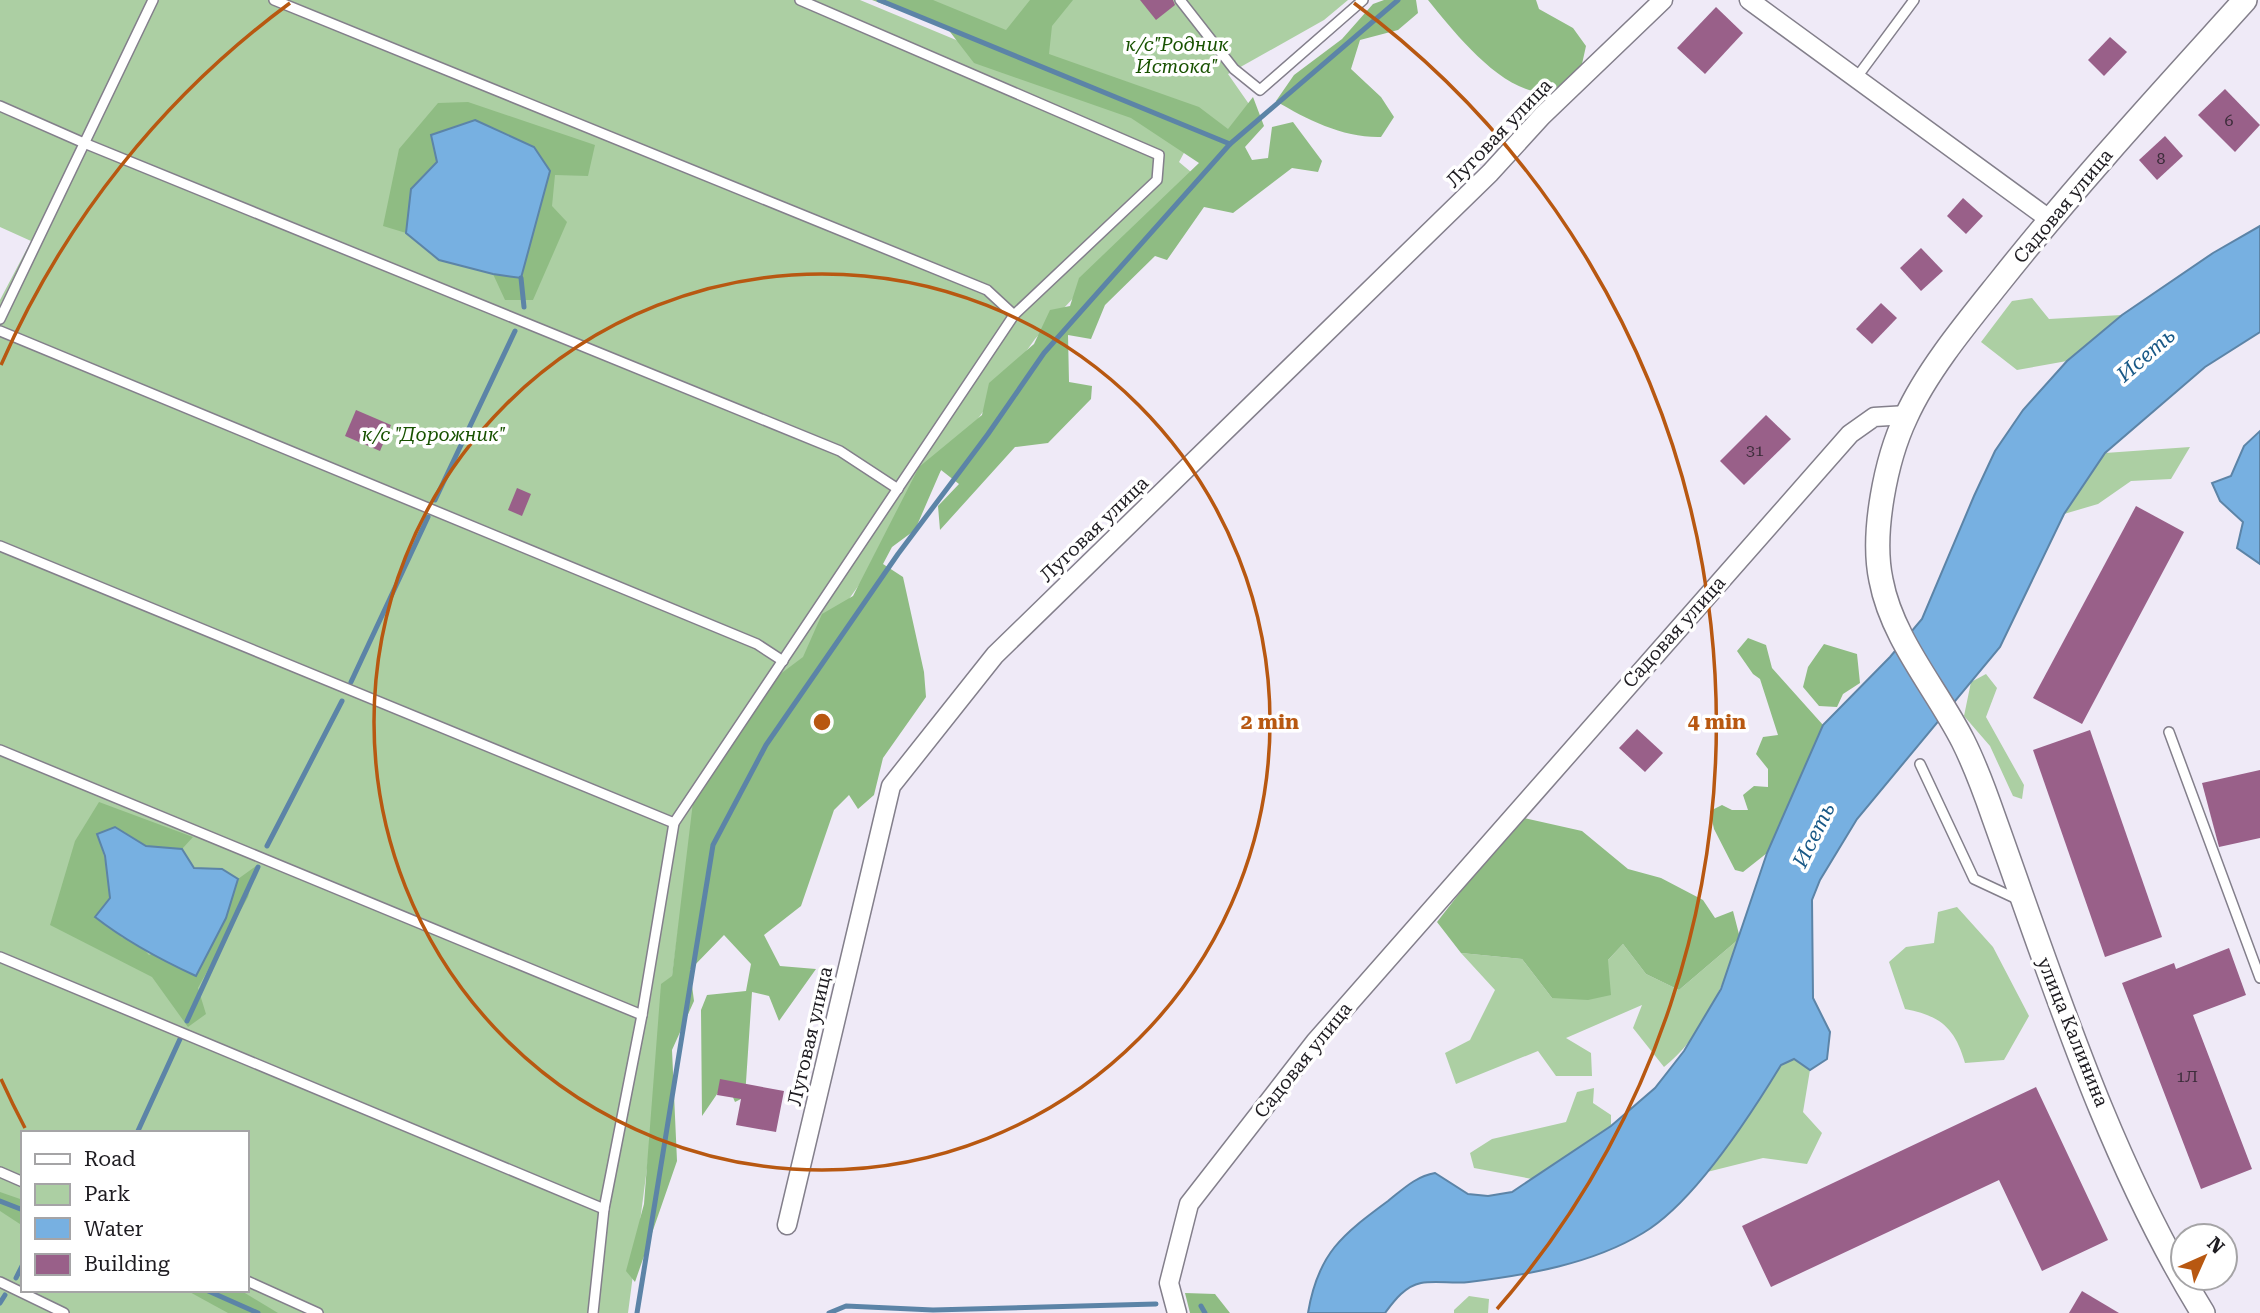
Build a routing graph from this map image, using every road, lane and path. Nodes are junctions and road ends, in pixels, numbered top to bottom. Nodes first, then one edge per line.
1 (153, 0) edge
2 (274, 0) edge
3 (800, 0) edge
4 (1180, 0) edge
5 (1363, 0) edge
6 (1663, 0) edge
7 (1749, 0) edge
8 (1914, 0) edge
9 (2245, 0) edge
10 (1857, 77) junction
11 (0, 106) edge
12 (85, 144) junction
13 (2049, 219) junction
14 (1014, 315) junction
15 (0, 319) edge
16 (0, 331) edge
17 (1907, 415) junction
18 (898, 489) junction
19 (0, 546) edge
20 (782, 661) junction
21 (2169, 732) dead end
22 (0, 750) edge
23 (1920, 764) dead end
24 (674, 823) junction
25 (2022, 901) junction
26 (0, 957) edge
27 (2260, 978) edge
28 (642, 1016) junction
29 (0, 1172) edge
30 (21, 1181) edge
31 (604, 1209) junction
32 (787, 1225) dead end
33 (248, 1281) edge
34 (0, 1282) edge
35 (64, 1313) edge
36 (318, 1313) edge
37 (593, 1313) edge
38 (1177, 1313) edge
39 (2203, 1313) edge

1 - 12 lane
2 - 14 lane
3 - 14 lane
4 - 5 lane
6 - 32 street, Луговая улица
7 - 10 street
8 - 10 lane
9 - 13 main road, Садовая улица
10 - 13 street
11 - 12 lane
12 - 15 lane
12 - 18 lane
13 - 17 main road, Садовая улица
14 - 18 lane
16 - 20 lane
17 - 25 main road, улица Калинина
17 - 38 street, Садовая улица
18 - 20 lane
19 - 24 lane
20 - 24 lane
21 - 27 lane
22 - 28 lane
23 - 25 lane
24 - 28 lane
25 - 39 main road, улица Калинина
26 - 31 lane
28 - 31 lane
29 - 30 lane
31 - 37 lane
33 - 36 lane
34 - 35 lane

